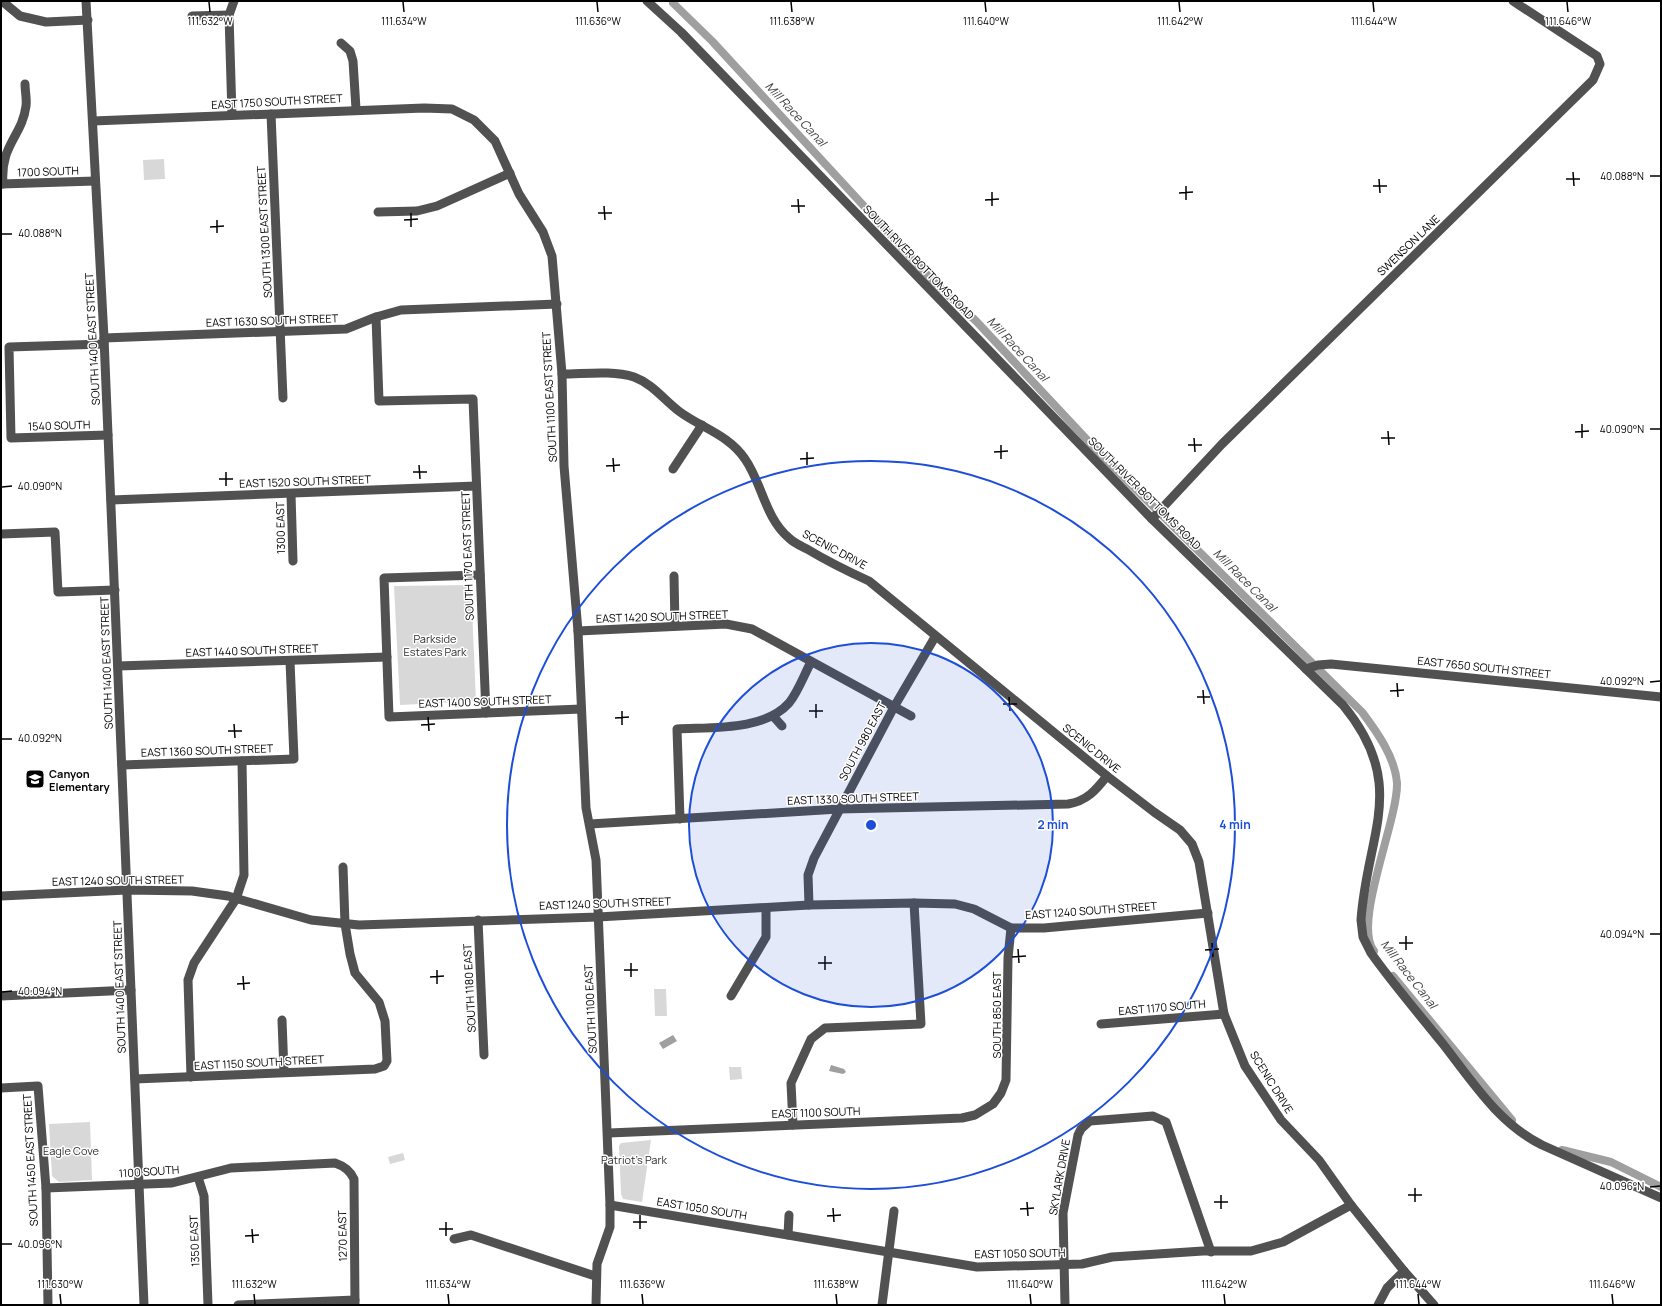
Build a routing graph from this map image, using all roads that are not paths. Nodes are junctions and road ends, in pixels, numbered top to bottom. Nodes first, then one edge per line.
1 (86, 1) edge
2 (234, 1) edge
3 (647, 1) edge
4 (1513, 1) edge
5 (6, 3) edge
6 (229, 15) junction
7 (192, 16) dead end
8 (88, 20) junction
9 (341, 43) dead end
10 (25, 84) dead end
11 (356, 109) junction
12 (271, 114) junction
13 (462, 114) joint
14 (232, 115) junction
15 (93, 121) junction
16 (510, 173) junction
17 (95, 181) junction
18 (2, 184) edge
19 (378, 212) dead end
20 (557, 304) junction
21 (376, 317) junction
22 (281, 332) junction
23 (104, 341) junction
24 (562, 374) junction
25 (283, 398) dead end
26 (702, 425) junction
27 (108, 435) junction
28 (11, 438) joint
29 (673, 470) dead end
30 (476, 486) junction
31 (291, 494) junction
32 (111, 500) junction
33 (1154, 517) junction
34 (1, 534) edge
35 (293, 561) dead end
36 (480, 575) junction
37 (674, 576) dead end
38 (114, 590) junction
39 (675, 626) junction
40 (578, 631) junction
41 (935, 637) junction
42 (387, 657) junction
43 (290, 661) junction
44 (811, 662) junction
45 (118, 666) junction
46 (1312, 667) junction
47 (1661, 697) edge
48 (894, 706) junction
49 (581, 709) junction
50 (486, 713) junction
51 (774, 716) junction
52 (911, 716) dead end
53 (782, 726) dead end
54 (242, 760) junction
55 (122, 765) junction
56 (1107, 776) junction
57 (839, 810) junction
58 (680, 819) junction
59 (590, 824) junction
60 (342, 867) dead end
61 (127, 890) junction
62 (1, 896) edge
63 (236, 899) junction
64 (914, 904) junction
65 (809, 905) junction
66 (766, 908) junction
67 (1208, 913) junction
68 (598, 917) junction
69 (478, 920) junction
70 (345, 924) junction
71 (1011, 928) junction
72 (131, 990) junction
73 (1, 996) edge
74 (731, 996) dead end
75 (1224, 1014) junction
76 (282, 1020) dead end
77 (1101, 1024) dead end
78 (484, 1054) dead end
79 (284, 1072) junction
80 (191, 1077) junction
81 (135, 1080) junction
82 (1, 1088) edge
83 (997, 1099) joint
84 (793, 1125) junction
85 (609, 1133) junction
86 (348, 1169) joint
87 (198, 1177) junction
88 (139, 1184) junction
89 (46, 1188) junction
90 (1661, 1198) edge
91 (610, 1205) junction
92 (1352, 1205) junction
93 (894, 1211) dead end
94 (789, 1215) dead end
95 (788, 1235) junction
96 (454, 1239) dead end
97 (887, 1251) junction
98 (1211, 1252) junction
99 (1064, 1265) junction
100 (1404, 1272) junction
101 (595, 1276) junction
102 (355, 1302) edge
103 (48, 1305) edge
104 (144, 1305) edge
105 (208, 1305) edge
106 (238, 1305) edge
107 (596, 1305) edge
108 (882, 1305) edge
109 (1066, 1305) edge
110 (1378, 1305) edge
111 (1434, 1305) edge

1 - 8 street, SOUTH 1400 EAST STREET
2 - 6 street
3 - 33 street, SOUTH RIVER BOTTOMS ROAD
4 - 33 street, SWENSON LANE
5 - 8 street
6 - 7 street
6 - 14 street
8 - 15 street, SOUTH 1400 EAST STREET
9 - 11 street
10 - 18 street
11 - 12 street, EAST 1750 SOUTH STREET
11 - 13 street, EAST 1750 SOUTH STREET
12 - 14 street, EAST 1750 SOUTH STREET
12 - 22 street, SOUTH 1300 EAST STREET
13 - 16 street, SOUTH 1100 EAST STREET
14 - 15 street, EAST 1750 SOUTH STREET
15 - 17 street, SOUTH 1400 EAST STREET
16 - 19 street
16 - 20 street, SOUTH 1100 EAST STREET
17 - 18 street, 1700 SOUTH
17 - 23 street, SOUTH 1400 EAST STREET
20 - 21 street, EAST 1630 SOUTH STREET
20 - 24 street, SOUTH 1100 EAST STREET
21 - 22 street, EAST 1630 SOUTH STREET
21 - 30 street, SOUTH 1170 EAST STREET
22 - 23 street, EAST 1630 SOUTH STREET
22 - 25 street, SOUTH 1300 EAST STREET
23 - 27 street, SOUTH 1400 EAST STREET
23 - 28 street, EAST 1630 SOUTH STREET
24 - 26 street, SCENIC DRIVE
24 - 40 street, SOUTH 1100 EAST STREET
26 - 29 street
26 - 41 street, SCENIC DRIVE
27 - 28 street, 1540 SOUTH
27 - 32 street, SOUTH 1400 EAST STREET
30 - 31 street, EAST 1520 SOUTH STREET
30 - 36 street, SOUTH 1170 EAST STREET
31 - 32 street, EAST 1520 SOUTH STREET
31 - 35 street, 1300 EAST
32 - 38 street, SOUTH 1400 EAST STREET
33 - 46 street, SOUTH RIVER BOTTOMS ROAD
34 - 38 street
36 - 42 street
36 - 50 street, SOUTH 1170 EAST STREET
37 - 39 street
38 - 45 street, SOUTH 1400 EAST STREET
39 - 40 street, EAST 1420 SOUTH STREET
39 - 44 street, EAST 1420 SOUTH STREET
40 - 49 street, SOUTH 1100 EAST STREET
41 - 48 street, SOUTH 980 EAST
41 - 56 street, SCENIC DRIVE
42 - 43 street, EAST 1440 SOUTH STREET
42 - 50 street, EAST 1400 SOUTH STREET
43 - 45 street, EAST 1440 SOUTH STREET
43 - 54 street, EAST 1360 SOUTH STREET
44 - 48 street, EAST 1420 SOUTH STREET
44 - 51 street
45 - 55 street, SOUTH 1400 EAST STREET
46 - 47 street, EAST 7650 SOUTH STREET
46 - 90 street, SOUTH RIVER BOTTOMS ROAD
48 - 52 street, EAST 1420 SOUTH STREET
48 - 57 street, SOUTH 980 EAST
49 - 50 street, EAST 1400 SOUTH STREET
49 - 59 street, SOUTH 1100 EAST
51 - 53 street
51 - 58 street
54 - 55 street, EAST 1360 SOUTH STREET
54 - 63 street
55 - 61 street, SOUTH 1400 EAST STREET
56 - 57 street, EAST 1330 SOUTH STREET
56 - 67 street, SCENIC DRIVE
57 - 58 street, EAST 1330 SOUTH STREET
57 - 65 street, SOUTH 980 EAST
58 - 59 street, EAST 1330 SOUTH STREET
59 - 68 street, SOUTH 1100 EAST
60 - 70 street
61 - 62 street, EAST 1240 SOUTH STREET
61 - 63 street, EAST 1240 SOUTH STREET
61 - 72 street, SOUTH 1400 EAST STREET
63 - 70 street, EAST 1240 SOUTH STREET
63 - 80 street
64 - 65 street, EAST 1240 SOUTH STREET
64 - 71 street, EAST 1240 SOUTH STREET
64 - 84 street
65 - 66 street, EAST 1240 SOUTH STREET
66 - 68 street, EAST 1240 SOUTH STREET
66 - 74 street
67 - 71 street, EAST 1240 SOUTH STREET
67 - 75 street, SCENIC DRIVE
68 - 69 street, EAST 1240 SOUTH STREET
68 - 85 street, SOUTH 1100 EAST
69 - 70 street, EAST 1240 SOUTH STREET
69 - 78 street, SOUTH 1180 EAST
70 - 79 street, EAST 1150 SOUTH STREET
71 - 83 street, SOUTH 850 EAST
72 - 73 street
72 - 81 street, SOUTH 1400 EAST STREET
75 - 77 street, EAST 1170 SOUTH
75 - 92 street, SCENIC DRIVE
76 - 79 street
79 - 80 street, EAST 1150 SOUTH STREET
80 - 81 street, EAST 1150 SOUTH STREET
81 - 88 street, SOUTH 1400 EAST STREET
82 - 89 street, SOUTH 1450 EAST STREET
83 - 84 street, EAST 1100 SOUTH
84 - 85 street, EAST 1100 SOUTH
85 - 91 street, SOUTH 1100 EAST
86 - 87 street, 1100 SOUTH
86 - 102 street, 1270 EAST
87 - 88 street, 1100 SOUTH
87 - 105 street, 1350 EAST
88 - 89 street, 1100 SOUTH
88 - 104 street, SOUTH 1400 EAST STREET
89 - 103 street, SOUTH 1450 EAST STREET
91 - 95 street, EAST 1050 SOUTH
91 - 101 street, SOUTH 1100 EAST
92 - 98 street, EAST 1050 SOUTH
92 - 100 street, SCENIC DRIVE
93 - 97 street
94 - 95 street
95 - 97 street, EAST 1050 SOUTH
96 - 101 street
97 - 99 street, EAST 1050 SOUTH
97 - 108 street
98 - 99 street, EAST 1050 SOUTH
98 - 99 street, SKYLARK DRIVE
99 - 109 street, SKYLARK DRIVE
100 - 110 street
100 - 111 street, SCENIC DRIVE
101 - 107 street, SOUTH 1100 EAST
102 - 106 street

